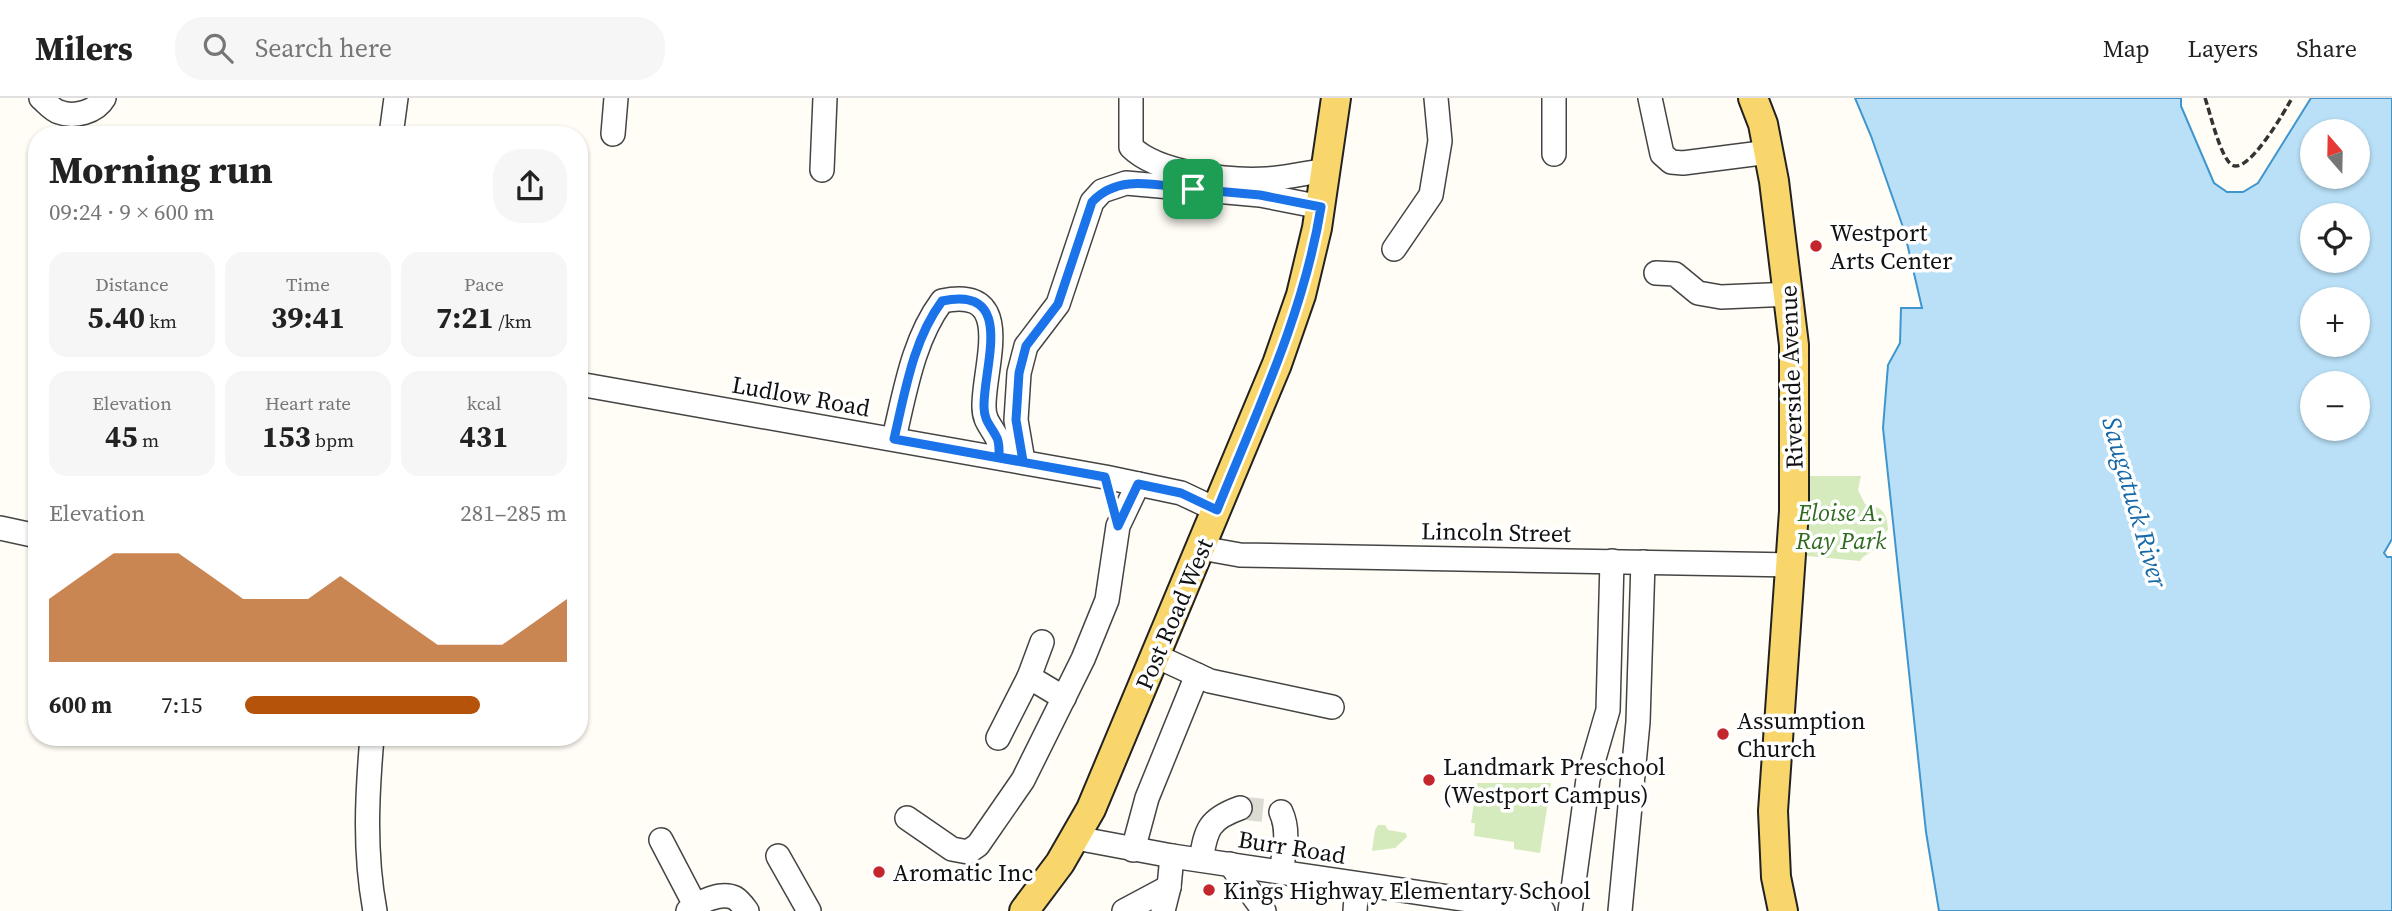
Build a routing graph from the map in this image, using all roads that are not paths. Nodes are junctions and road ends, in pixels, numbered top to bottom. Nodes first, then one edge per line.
1 (41, 98) edge
2 (104, 98) edge
3 (396, 98) edge
4 (616, 98) edge
5 (825, 98) edge
6 (1131, 98) edge
7 (1336, 98) edge
8 (1436, 98) edge
9 (1554, 98) edge
10 (1650, 98) edge
11 (1753, 98) edge
12 (392, 126) edge
13 (613, 134) dead end
14 (1769, 152) junction
15 (1554, 155) dead end
16 (822, 170) dead end
17 (1326, 170) junction
18 (1321, 207) junction
19 (1394, 249) dead end
20 (1656, 273) dead end
21 (1789, 294) junction
22 (588, 386) edge
23 (894, 439) junction
24 (999, 457) junction
25 (1023, 461) junction
26 (1105, 477) junction
27 (1138, 484) junction
28 (1217, 510) junction
29 (1118, 526) junction
30 (0, 528) edge
31 (28, 534) edge
32 (1201, 548) junction
33 (1612, 561) junction
34 (1643, 562) junction
35 (1790, 565) junction
36 (1042, 642) dead end
37 (1156, 656) junction
38 (1197, 676) junction
39 (1029, 677) junction
40 (1064, 698) junction
41 (1332, 706) dead end
42 (1602, 737) junction
43 (998, 738) dead end
44 (1637, 741) junction
45 (371, 746) edge
46 (1240, 808) tunnel mouth
47 (1281, 812) dead end
48 (907, 818) dead end
49 (1076, 838) junction
50 (661, 840) dead end
51 (1133, 850) junction
52 (778, 856) dead end
53 (1172, 856) junction
54 (1201, 860) junction
55 (1230, 864) junction
56 (1281, 872) junction
57 (1357, 884) junction
58 (1169, 887) junction
59 (691, 908) edge
60 (375, 911) edge
61 (747, 911) edge
62 (809, 911) edge
63 (1024, 911) edge
64 (1125, 911) edge
65 (1163, 911) edge
66 (1264, 911) edge
67 (1355, 911) edge
68 (1543, 911) edge
69 (1570, 911) edge
70 (1620, 911) edge
71 (1783, 911) edge

1 - 2 street
3 - 12 street
4 - 13 street
5 - 16 street
6 - 17 street
7 - 17 main road, Post Road West
8 - 19 street
9 - 15 street
10 - 14 street
11 - 14 main road, Riverside Avenue
14 - 21 main road, Riverside Avenue
17 - 18 main road, Post Road West
18 - 25 street
18 - 28 main road, Post Road West
20 - 21 street
21 - 35 main road, Riverside Avenue
22 - 23 street, Ludlow Road
23 - 24 street, Ludlow Road
23 - 24 street
24 - 25 street, Ludlow Road
25 - 26 street, Ludlow Road
26 - 27 street, Ludlow Road
26 - 29 street
27 - 28 street, Ludlow Road
27 - 29 street
28 - 32 main road, Post Road West
29 - 40 street
30 - 31 street
32 - 33 street, Lincoln Street
32 - 37 main road, Post Road West
33 - 34 street, Lincoln Street
33 - 42 street
34 - 35 street, Lincoln Street
34 - 44 street
35 - 71 main road, Riverside Avenue
36 - 39 street
37 - 38 street
37 - 49 main road, Post Road West
38 - 41 street
38 - 51 street
39 - 40 street
39 - 43 street
40 - 48 street
42 - 44 street
42 - 69 street
44 - 70 street
45 - 60 street
46 - 54 street
47 - 56 street
49 - 51 street, Burr Road
49 - 63 main road, Post Road West
50 - 59 street
51 - 53 street, Burr Road
52 - 62 street
53 - 54 street, Burr Road
53 - 58 street
54 - 55 street, Burr Road
55 - 56 street, Burr Road
55 - 66 street
56 - 57 street, Burr Road
57 - 67 street
57 - 68 street, Burr Road
58 - 64 street
58 - 65 street
59 - 61 street

